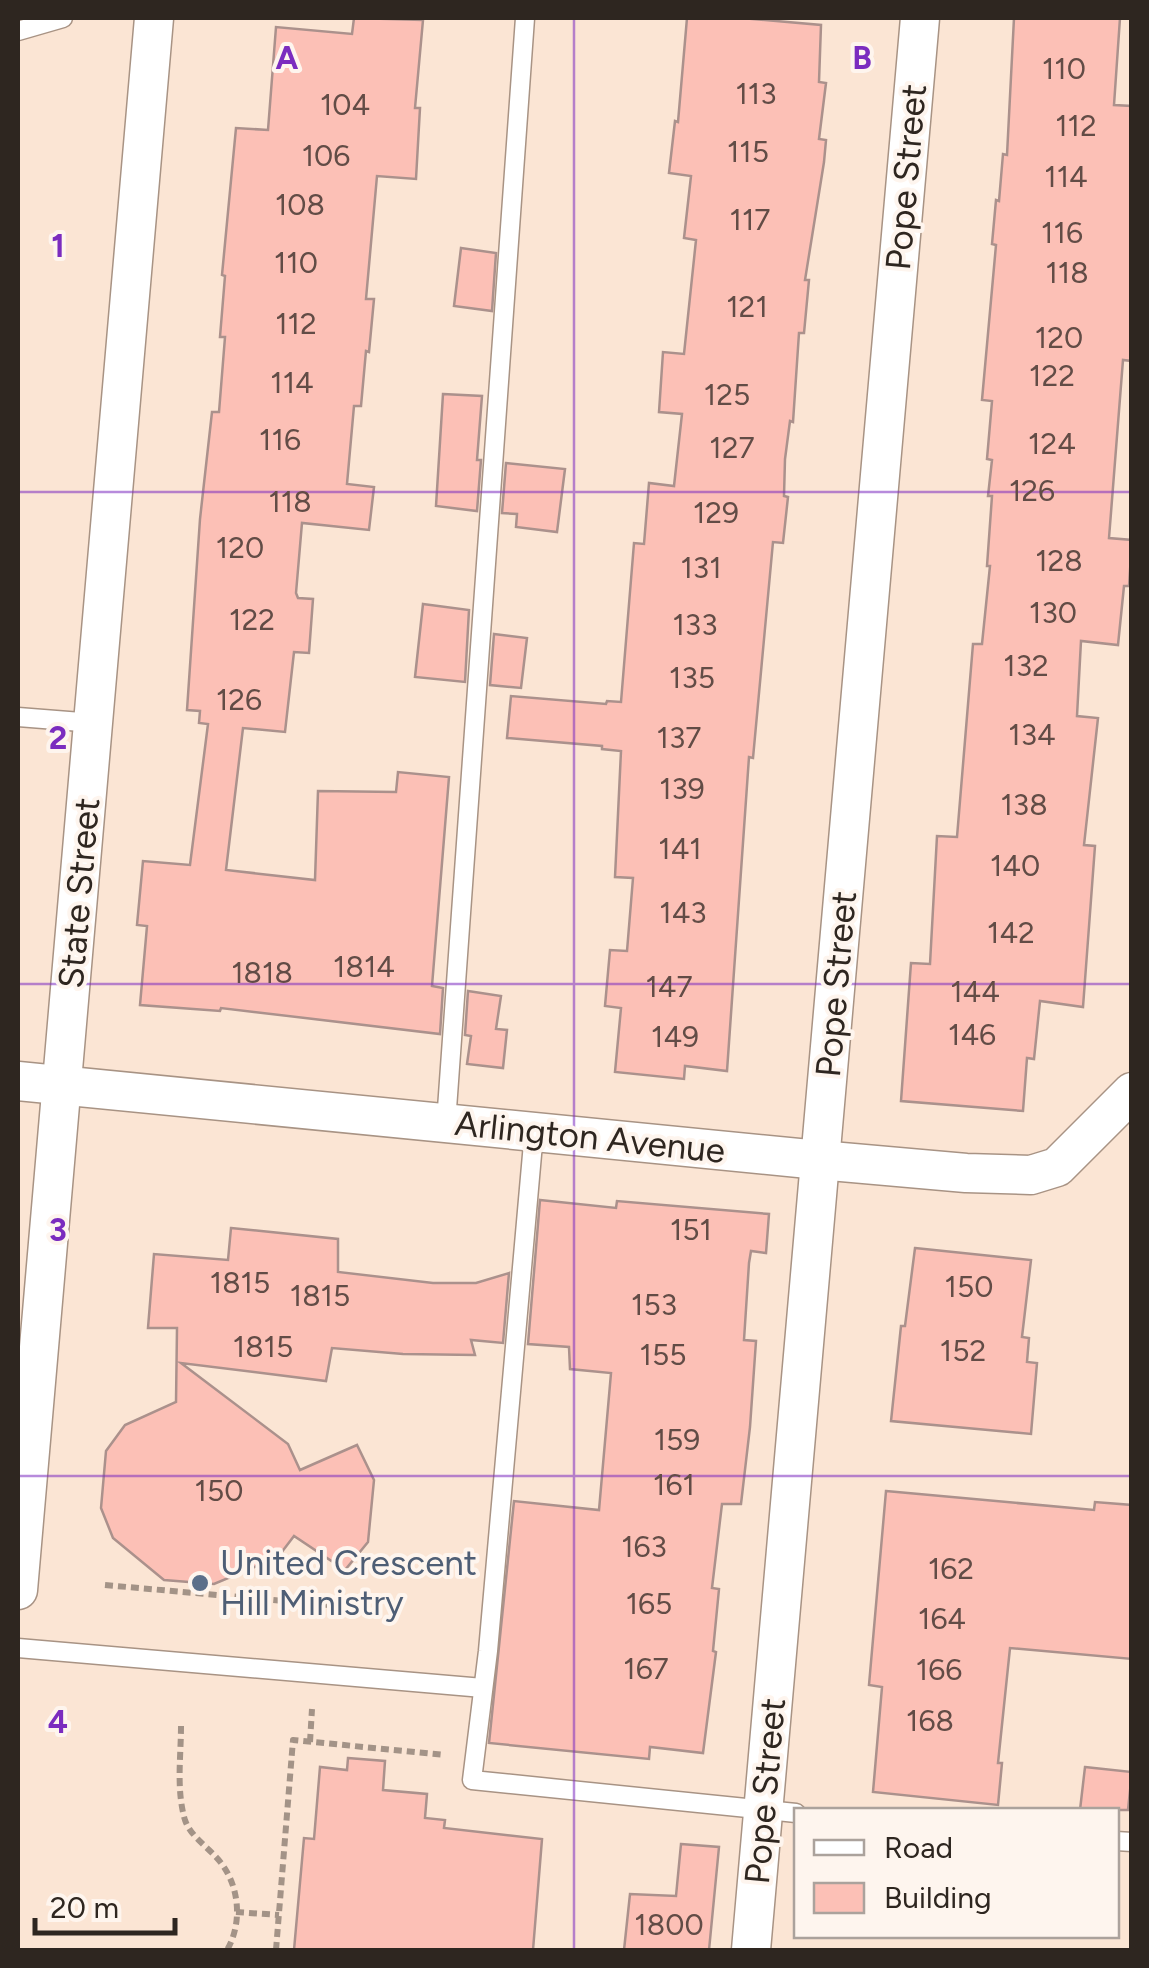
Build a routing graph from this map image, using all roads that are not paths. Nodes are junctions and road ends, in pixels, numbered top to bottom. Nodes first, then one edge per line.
1 (63, 18) edge
2 (154, 18) edge
3 (525, 18) edge
4 (920, 18) edge
5 (18, 31) edge
6 (18, 717) edge
7 (94, 723) junction
8 (18, 1082) edge
9 (62, 1086) junction
10 (1132, 1092) edge
11 (446, 1123) junction
12 (534, 1132) junction
13 (819, 1160) junction
14 (18, 1590) edge
15 (18, 1648) edge
16 (483, 1688) junction
17 (780, 1811) edge
18 (752, 1950) edge

1 - 5 lane
2 - 7 street, State Street
3 - 11 lane
4 - 13 street, Pope Street
6 - 7 lane
7 - 9 street, State Street
8 - 9 street, Arlington Avenue
9 - 11 street, Arlington Avenue
9 - 14 street, State Street
10 - 13 street, Arlington Avenue
11 - 12 street, Arlington Avenue
12 - 13 street, Arlington Avenue
12 - 16 lane
13 - 17 street, Pope Street
15 - 16 lane
16 - 17 lane
17 - 18 street, Pope Street

